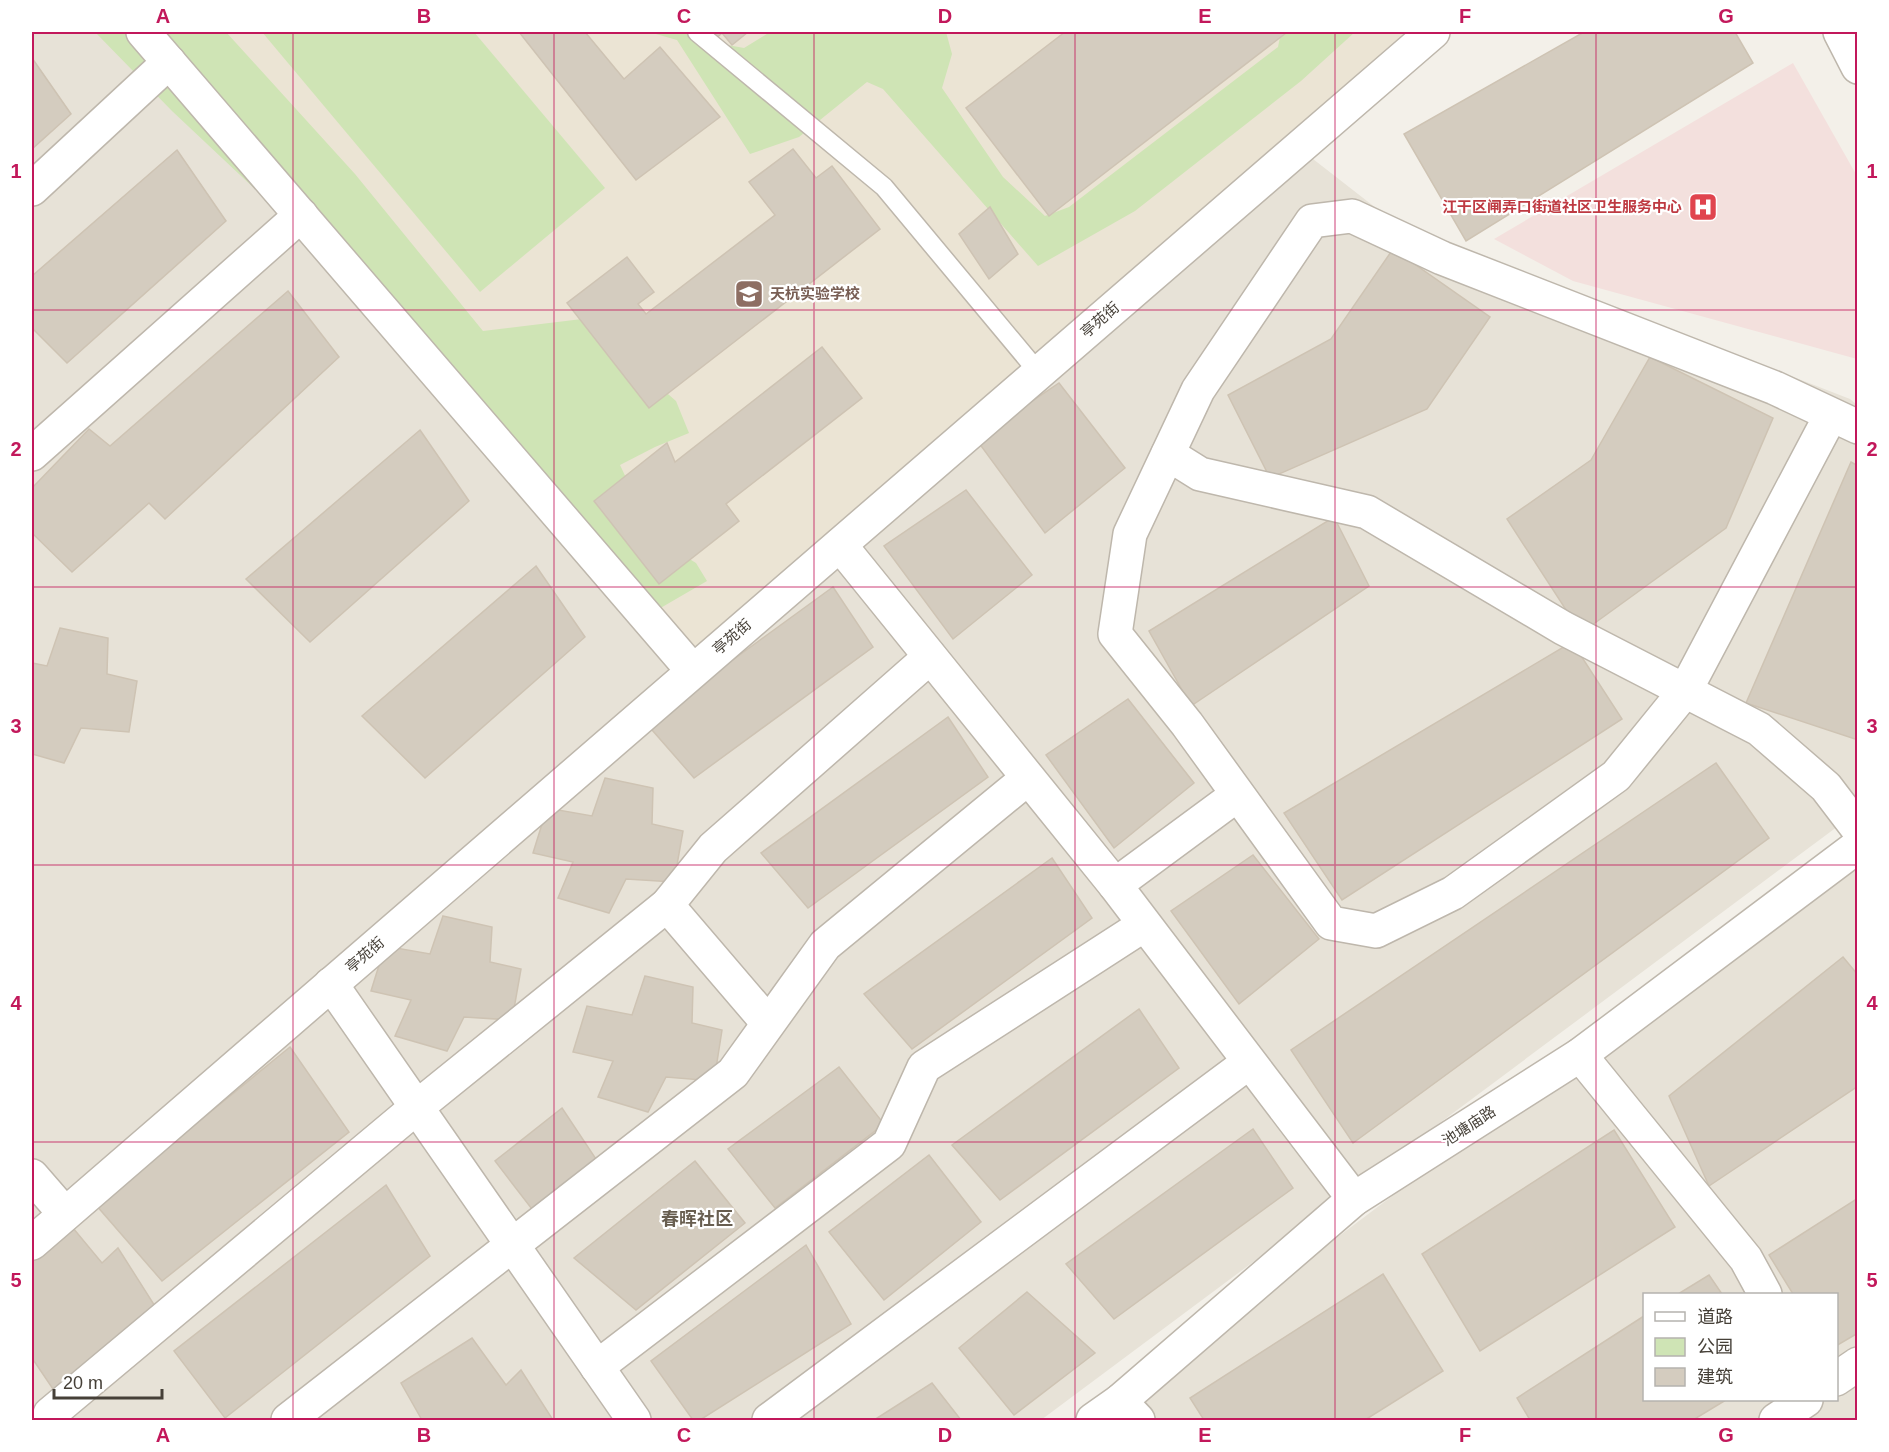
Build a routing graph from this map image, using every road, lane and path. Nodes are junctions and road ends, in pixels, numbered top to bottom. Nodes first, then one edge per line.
1 (143, 32) edge
2 (697, 32) edge
3 (1433, 32) edge
4 (1840, 32) edge
5 (169, 62) junction
6 (1857, 67) edge
7 (32, 189) edge
8 (301, 215) junction
9 (1039, 372) junction
10 (1844, 421) edge
11 (32, 454) edge
12 (1168, 454) junction
13 (840, 545) junction
14 (930, 657) junction
15 (693, 671) junction
16 (1685, 692) junction
17 (1028, 778) junction
18 (1237, 795) junction
19 (1857, 829) edge
20 (1857, 846) edge
21 (1115, 885) junction
22 (667, 905) junction
23 (1144, 925) junction
24 (331, 984) junction
25 (768, 1023) junction
26 (1580, 1055) junction
27 (1248, 1063) junction
28 (417, 1107) junction
29 (32, 1176) edge
30 (1354, 1199) junction
31 (65, 1214) junction
32 (32, 1243) edge
33 (512, 1245) junction
34 (1764, 1293) edge
35 (1857, 1364) edge
36 (597, 1367) junction
37 (1838, 1378) edge
38 (1804, 1401) edge
39 (46, 1411) edge
40 (1120, 1414) edge
41 (288, 1420) edge
42 (634, 1420) edge
43 (769, 1420) edge
44 (1093, 1420) edge
45 (1776, 1420) edge

1 - 5 street
2 - 9 lane
3 - 9 street, 亭苑街
4 - 6 street
5 - 7 street
5 - 8 street
8 - 11 street
8 - 15 street
9 - 13 street, 亭苑街
10 - 12 street
10 - 16 street
12 - 16 street
12 - 18 street
13 - 14 street
13 - 15 street, 亭苑街
14 - 17 street
14 - 22 street
15 - 24 street, 亭苑街
16 - 18 street
16 - 19 street
17 - 21 street
17 - 25 street
18 - 21 street
20 - 26 street, 池塘庙路
21 - 23 street
22 - 25 street
22 - 28 street
23 - 27 street
23 - 36 street
24 - 28 street
24 - 31 street, 亭苑街
25 - 33 street
26 - 30 street, 池塘庙路
26 - 34 street
27 - 30 street
27 - 43 street
28 - 33 street
28 - 39 street
29 - 31 street
30 - 40 street, 池塘庙路
31 - 32 street, 亭苑街
33 - 36 street
33 - 41 street
35 - 37 street
36 - 42 street
38 - 45 street
40 - 44 street, 池塘庙路

